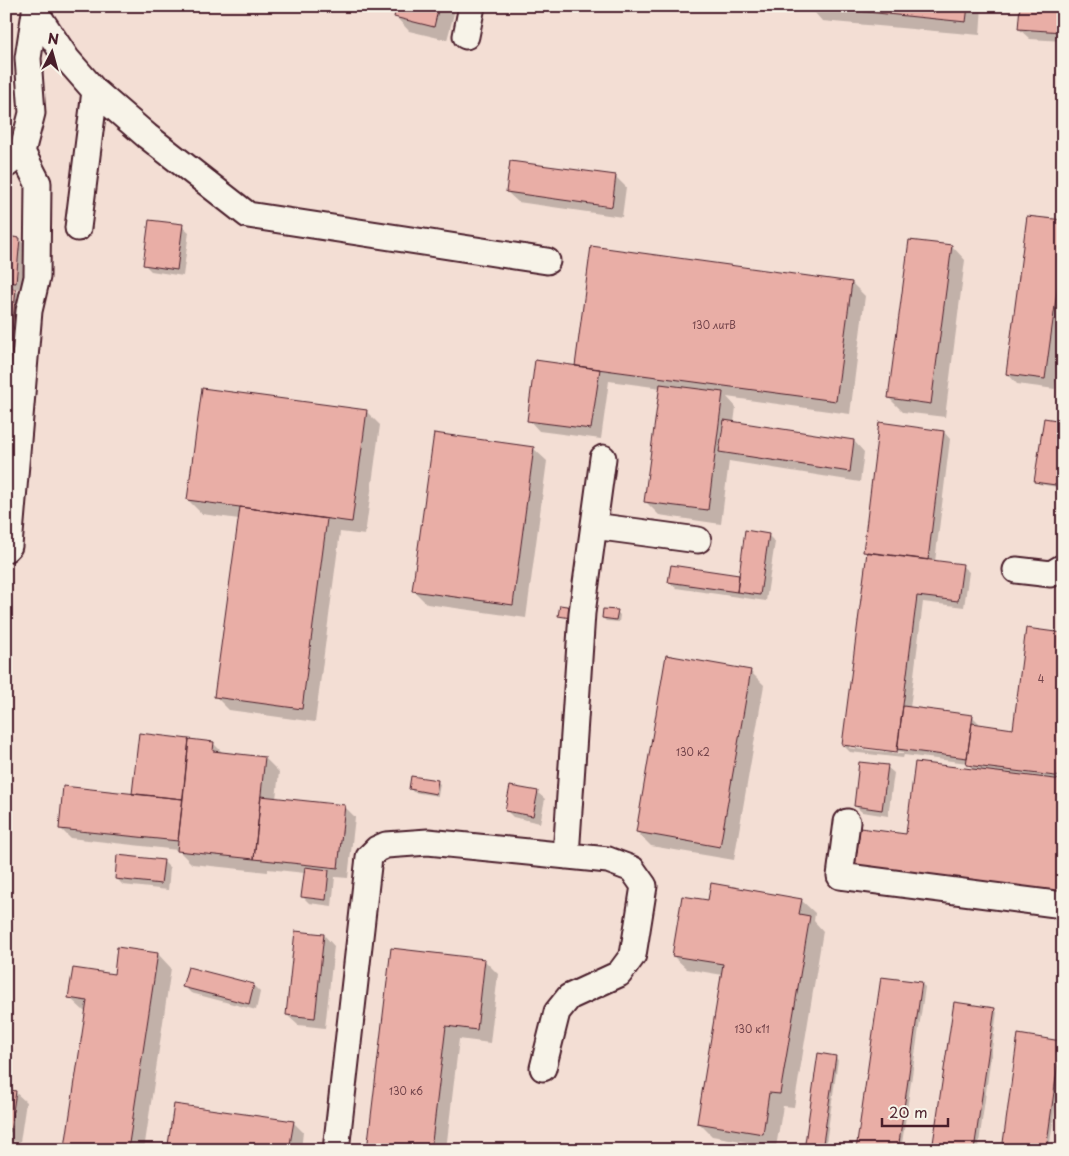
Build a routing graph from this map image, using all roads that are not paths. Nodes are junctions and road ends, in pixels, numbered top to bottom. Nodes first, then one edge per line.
1 (472, 6) edge
2 (36, 9) edge
3 (466, 36) dead end
4 (95, 91) junction
5 (14, 158) edge
6 (78, 228) dead end
7 (548, 261) dead end
8 (603, 458) dead end
9 (594, 526) junction
10 (698, 540) dead end
11 (6, 549) edge
12 (1063, 566) edge
13 (1016, 570) dead end
14 (847, 822) dead end
15 (566, 856) junction
16 (1063, 905) edge
17 (543, 1068) dead end
18 (336, 1150) edge

1 - 3 street
2 - 4 street
2 - 5 street
4 - 6 street
4 - 7 street
5 - 11 street
8 - 9 street
9 - 10 street
9 - 15 street
12 - 13 street
14 - 16 street
15 - 17 street
15 - 18 street

